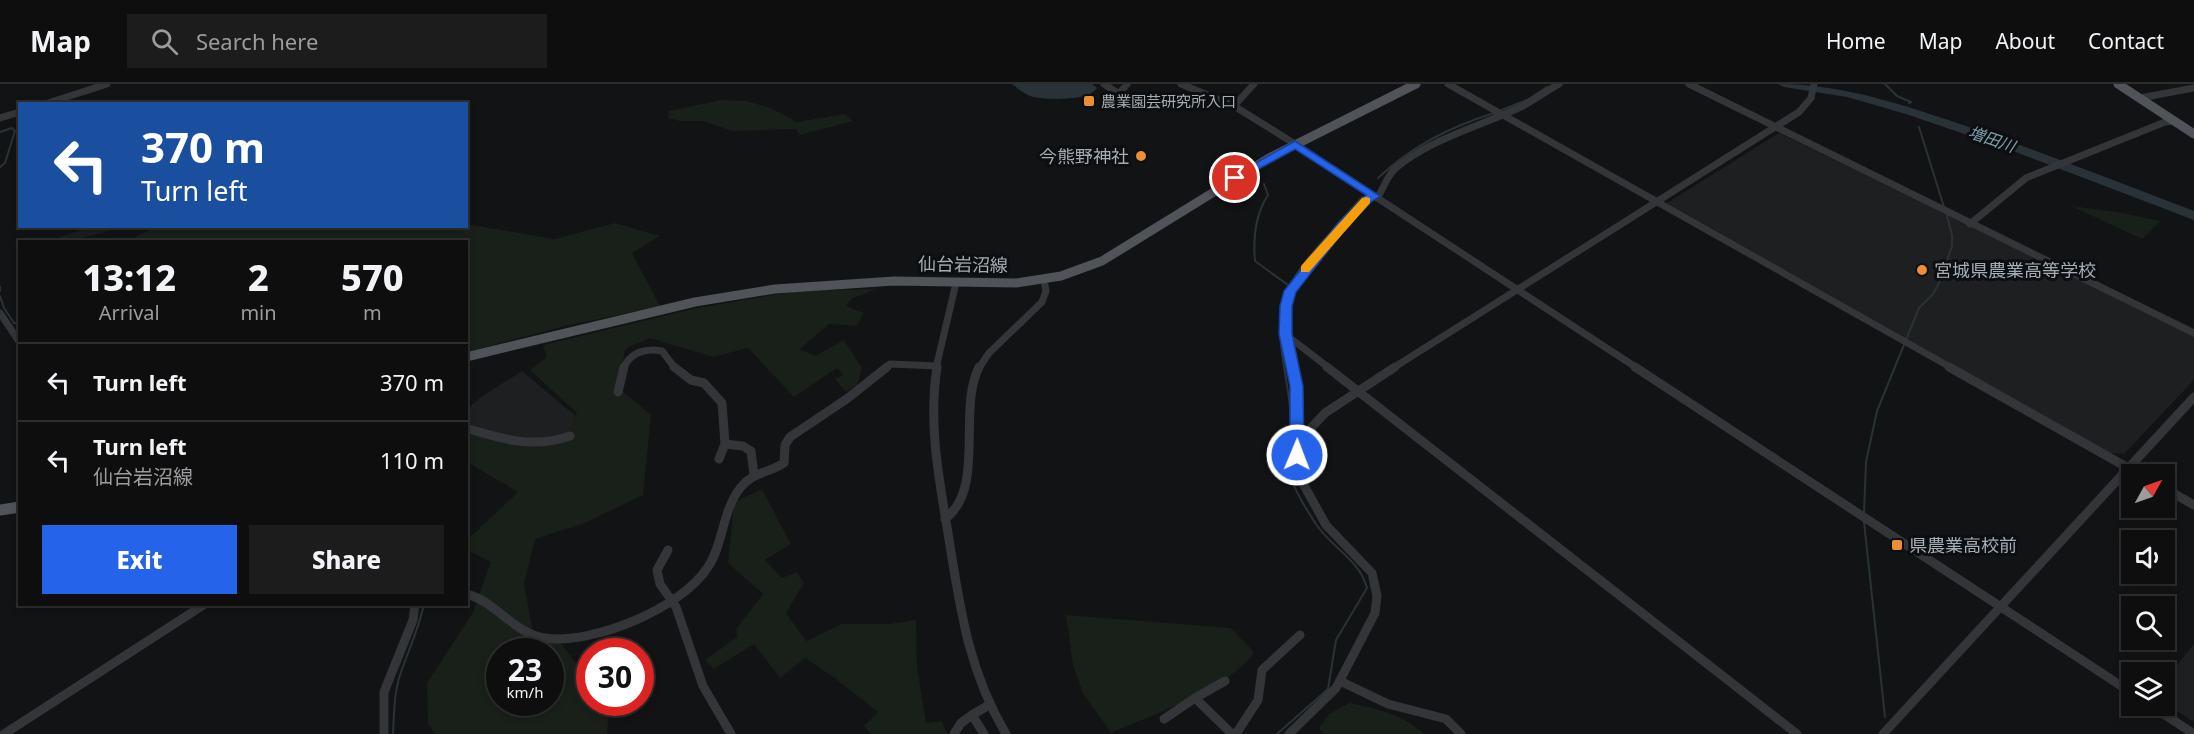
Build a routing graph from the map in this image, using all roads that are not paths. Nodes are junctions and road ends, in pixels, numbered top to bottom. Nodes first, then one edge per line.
1 (107, 84) edge
2 (1104, 84) edge
3 (1127, 84) edge
4 (1181, 84) edge
5 (1254, 84) edge
6 (1416, 84) edge
7 (1448, 84) edge
8 (1559, 84) edge
9 (1689, 84) edge
10 (1814, 84) edge
11 (2118, 84) edge
12 (2194, 88) edge
13 (2140, 98) junction
14 (51, 102) edge
15 (1234, 106) junction
16 (1499, 112) junction
17 (18, 113) edge
18 (0, 118) edge
19 (2170, 121) junction
20 (1775, 126) junction
21 (2194, 134) edge
22 (1295, 144) junction
23 (1376, 197) junction
24 (1657, 201) junction
25 (1944, 210) joint
26 (1970, 224) junction
27 (1044, 280) junction
28 (956, 283) junction
29 (1517, 289) junction
30 (0, 313) edge
31 (2194, 333) edge
32 (1285, 334) junction
33 (18, 340) edge
34 (468, 357) edge
35 (937, 366) junction
36 (1358, 390) junction
37 (618, 392) dead end
38 (2194, 397) edge
39 (468, 429) edge
40 (570, 436) dead end
41 (1298, 442) junction
42 (724, 444) junction
43 (719, 459) dead end
44 (2121, 464) edge
45 (2132, 464) edge
46 (754, 475) junction
47 (2121, 476) edge
48 (2175, 494) edge
49 (2194, 505) edge
50 (18, 507) edge
51 (0, 510) edge
52 (945, 519) junction
53 (668, 550) dead end
54 (468, 595) edge
55 (672, 601) junction
56 (203, 606) edge
57 (415, 606) edge
58 (2000, 607) junction
59 (1300, 635) dead end
60 (1225, 681) dead end
61 (1340, 681) junction
62 (2121, 686) edge
63 (1195, 699) junction
64 (989, 705) junction
65 (972, 715) junction
66 (2167, 716) edge
67 (1164, 719) dead end
68 (4, 734) edge
69 (384, 734) edge
70 (731, 734) edge
71 (954, 734) edge
72 (984, 734) edge
73 (1006, 734) edge
74 (1232, 734) edge
75 (1236, 734) edge
76 (1289, 734) edge
77 (1461, 734) edge
78 (1797, 734) edge
79 (1882, 734) edge
80 (2194, 734) edge

1 - 14 street
2 - 3 street
4 - 15 street
5 - 15 street
6 - 22 main road, 仙台岩沼線
7 - 16 street
8 - 16 street
9 - 20 street
10 - 20 street
11 - 13 main road
12 - 13 street
13 - 19 main road
15 - 22 street
16 - 23 street
16 - 24 street
17 - 18 street
19 - 21 main road
19 - 26 street
20 - 24 street
20 - 25 street
22 - 23 street
22 - 27 main road, 仙台岩沼線
23 - 29 street
23 - 32 street
24 - 29 street
24 - 44 street
25 - 26 street
26 - 31 street
27 - 28 main road, 仙台岩沼線
27 - 52 street
28 - 34 main road, 仙台岩沼線
28 - 35 street
29 - 36 street
29 - 58 street
30 - 33 street
32 - 36 street
32 - 41 street
35 - 46 street
35 - 52 street
36 - 41 street
36 - 78 street
37 - 42 street
38 - 45 street
39 - 40 street
41 - 61 street
42 - 43 street
42 - 46 street
46 - 55 street
47 - 58 street
48 - 49 street
50 - 51 main road
52 - 64 street
53 - 55 street
54 - 55 street
55 - 70 street
56 - 68 street
57 - 69 street
58 - 62 street
58 - 79 street
59 - 75 street
60 - 63 street
61 - 76 street
61 - 77 street
63 - 67 street
63 - 74 street
64 - 65 street
64 - 73 street
65 - 71 street
65 - 72 street
66 - 80 street

